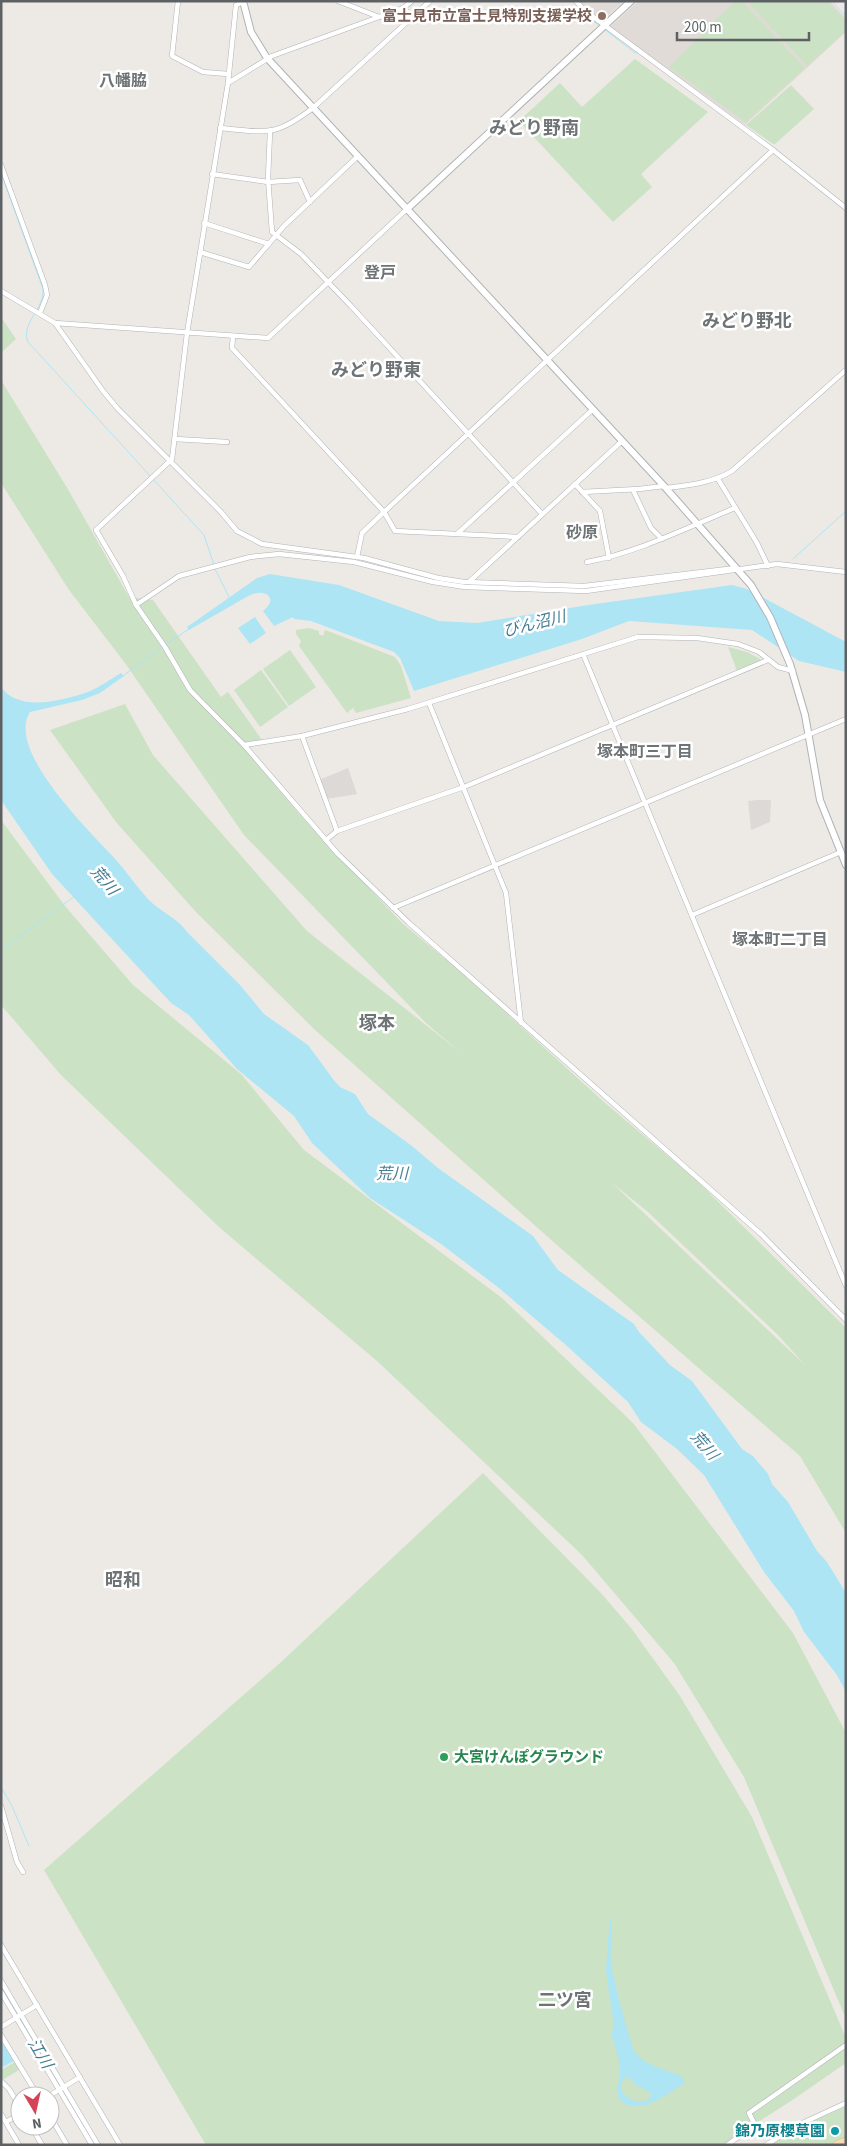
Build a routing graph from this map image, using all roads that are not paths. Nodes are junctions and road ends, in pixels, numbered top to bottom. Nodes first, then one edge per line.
1 (178, 1) edge
2 (338, 1) edge
3 (412, 1) edge
4 (430, 1) edge
5 (576, 1) edge
6 (631, 1) edge
7 (243, 2) edge
8 (403, 8) junction
9 (413, 17) junction
10 (379, 18) junction
11 (605, 26) junction
12 (267, 58) junction
13 (228, 74) junction
14 (228, 83) junction
15 (313, 108) junction
16 (220, 128) junction
17 (270, 132) junction
18 (773, 150) junction
19 (358, 156) junction
20 (1, 165) edge
21 (212, 174) junction
22 (268, 182) junction
23 (310, 202) junction
24 (846, 208) edge
25 (407, 209) junction
26 (204, 223) junction
27 (276, 236) junction
28 (269, 244) junction
29 (200, 252) junction
30 (329, 283) junction
31 (1, 291) edge
32 (40, 313) junction
33 (55, 322) junction
34 (187, 333) junction
35 (233, 336) junction
36 (548, 360) junction
37 (846, 370) edge
38 (594, 410) junction
39 (468, 435) junction
40 (175, 439) junction
41 (622, 441) junction
42 (226, 442) dead end
43 (169, 462) junction
44 (718, 479) junction
45 (514, 482) junction
46 (575, 484) junction
47 (665, 487) junction
48 (633, 490) junction
49 (582, 492) junction
50 (735, 508) junction
51 (384, 512) junction
52 (542, 514) junction
53 (697, 523) junction
54 (458, 533) junction
55 (518, 537) junction
56 (662, 539) junction
57 (357, 557) junction
58 (610, 558) junction
59 (587, 562) dead end
60 (768, 566) junction
61 (737, 569) junction
62 (846, 572) edge
63 (470, 581) junction
64 (136, 605) junction
65 (583, 654) junction
66 (768, 660) junction
67 (793, 672) junction
68 (429, 703) junction
69 (846, 718) edge
70 (612, 724) junction
71 (808, 734) junction
72 (302, 736) junction
73 (244, 745) junction
74 (464, 787) junction
75 (644, 802) junction
76 (336, 831) junction
77 (326, 840) junction
78 (841, 852) junction
79 (496, 865) junction
80 (846, 865) edge
81 (393, 908) junction
82 (692, 915) junction
83 (520, 1023) junction
84 (846, 1286) edge
85 (846, 1320) edge
86 (1, 1806) edge
87 (23, 1872) dead end
88 (1, 1945) edge
89 (1, 1981) edge
90 (1, 1992) edge
91 (37, 2005) junction
92 (19, 2016) junction
93 (1, 2027) edge
94 (1, 2035) edge
95 (846, 2045) edge
96 (80, 2077) junction
97 (1, 2081) edge
98 (32, 2086) edge
99 (62, 2088) junction
100 (10, 2091) edge
101 (846, 2103) edge
102 (1, 2114) edge
103 (10, 2120) edge
104 (6, 2122) junction
105 (60, 2133) edge
106 (846, 2141) edge
107 (20, 2145) edge
108 (67, 2145) edge
109 (92, 2145) edge
110 (98, 2145) edge
111 (120, 2145) edge
112 (727, 2145) edge
113 (766, 2145) edge
114 (837, 2145) edge

1 - 13 street
2 - 10 street
3 - 8 street
4 - 9 street
5 - 11 street
6 - 11 street
7 - 12 street
7 - 13 street
8 - 9 street
8 - 10 street
9 - 15 street
10 - 12 street
11 - 18 street
11 - 25 street
12 - 14 street
12 - 15 street
13 - 14 street
14 - 16 street
15 - 17 street
15 - 19 street
16 - 17 street
16 - 21 street
17 - 22 street
18 - 24 street
18 - 36 street
19 - 23 street
19 - 25 street
20 - 32 street
21 - 22 street
21 - 26 street
22 - 23 street
22 - 27 street
23 - 27 street
25 - 30 street
25 - 36 street
26 - 28 street
26 - 29 street
27 - 28 street
27 - 30 street
28 - 29 street
29 - 34 street
30 - 35 street
30 - 39 street
31 - 32 street
32 - 33 street
33 - 34 street
33 - 43 street
34 - 35 street
34 - 40 street
35 - 51 street
36 - 38 street
36 - 39 street
37 - 44 street
38 - 41 street
38 - 45 street
39 - 45 street
39 - 51 street
40 - 42 street
40 - 43 street
41 - 46 street
41 - 47 street
43 - 57 street
43 - 64 street
44 - 47 street
44 - 50 street
45 - 52 street
45 - 54 street
46 - 49 street
46 - 52 street
47 - 48 street
47 - 53 street
48 - 49 street
48 - 56 street
49 - 58 street
50 - 53 street
50 - 60 street
51 - 54 street
51 - 57 street
52 - 55 street
53 - 56 street
53 - 61 street
54 - 55 street
55 - 63 street
56 - 58 street
57 - 63 street
58 - 59 street
60 - 61 street
60 - 62 street
61 - 63 street
61 - 64 street
61 - 67 street
64 - 73 street
65 - 66 street
65 - 68 street
65 - 70 street
66 - 67 street
66 - 70 street
67 - 71 street
68 - 72 street
68 - 74 street
69 - 71 street
70 - 74 street
70 - 75 street
71 - 75 street
71 - 78 street
72 - 73 street
72 - 76 street
73 - 77 street
74 - 76 street
74 - 79 street
75 - 79 street
75 - 82 street
76 - 77 street
77 - 81 street
78 - 80 street
78 - 82 street
79 - 81 street
79 - 83 street
81 - 83 street
82 - 84 street
83 - 85 street
86 - 87 street
88 - 91 street
89 - 92 street
90 - 92 street
91 - 92 street
91 - 96 street
92 - 93 street
92 - 99 street
94 - 98 street
95 - 112 street
96 - 99 street
96 - 111 street
97 - 100 street
99 - 109 street
99 - 110 street
101 - 113 street
102 - 104 street
103 - 104 street
104 - 107 street
105 - 108 street
106 - 114 main road

